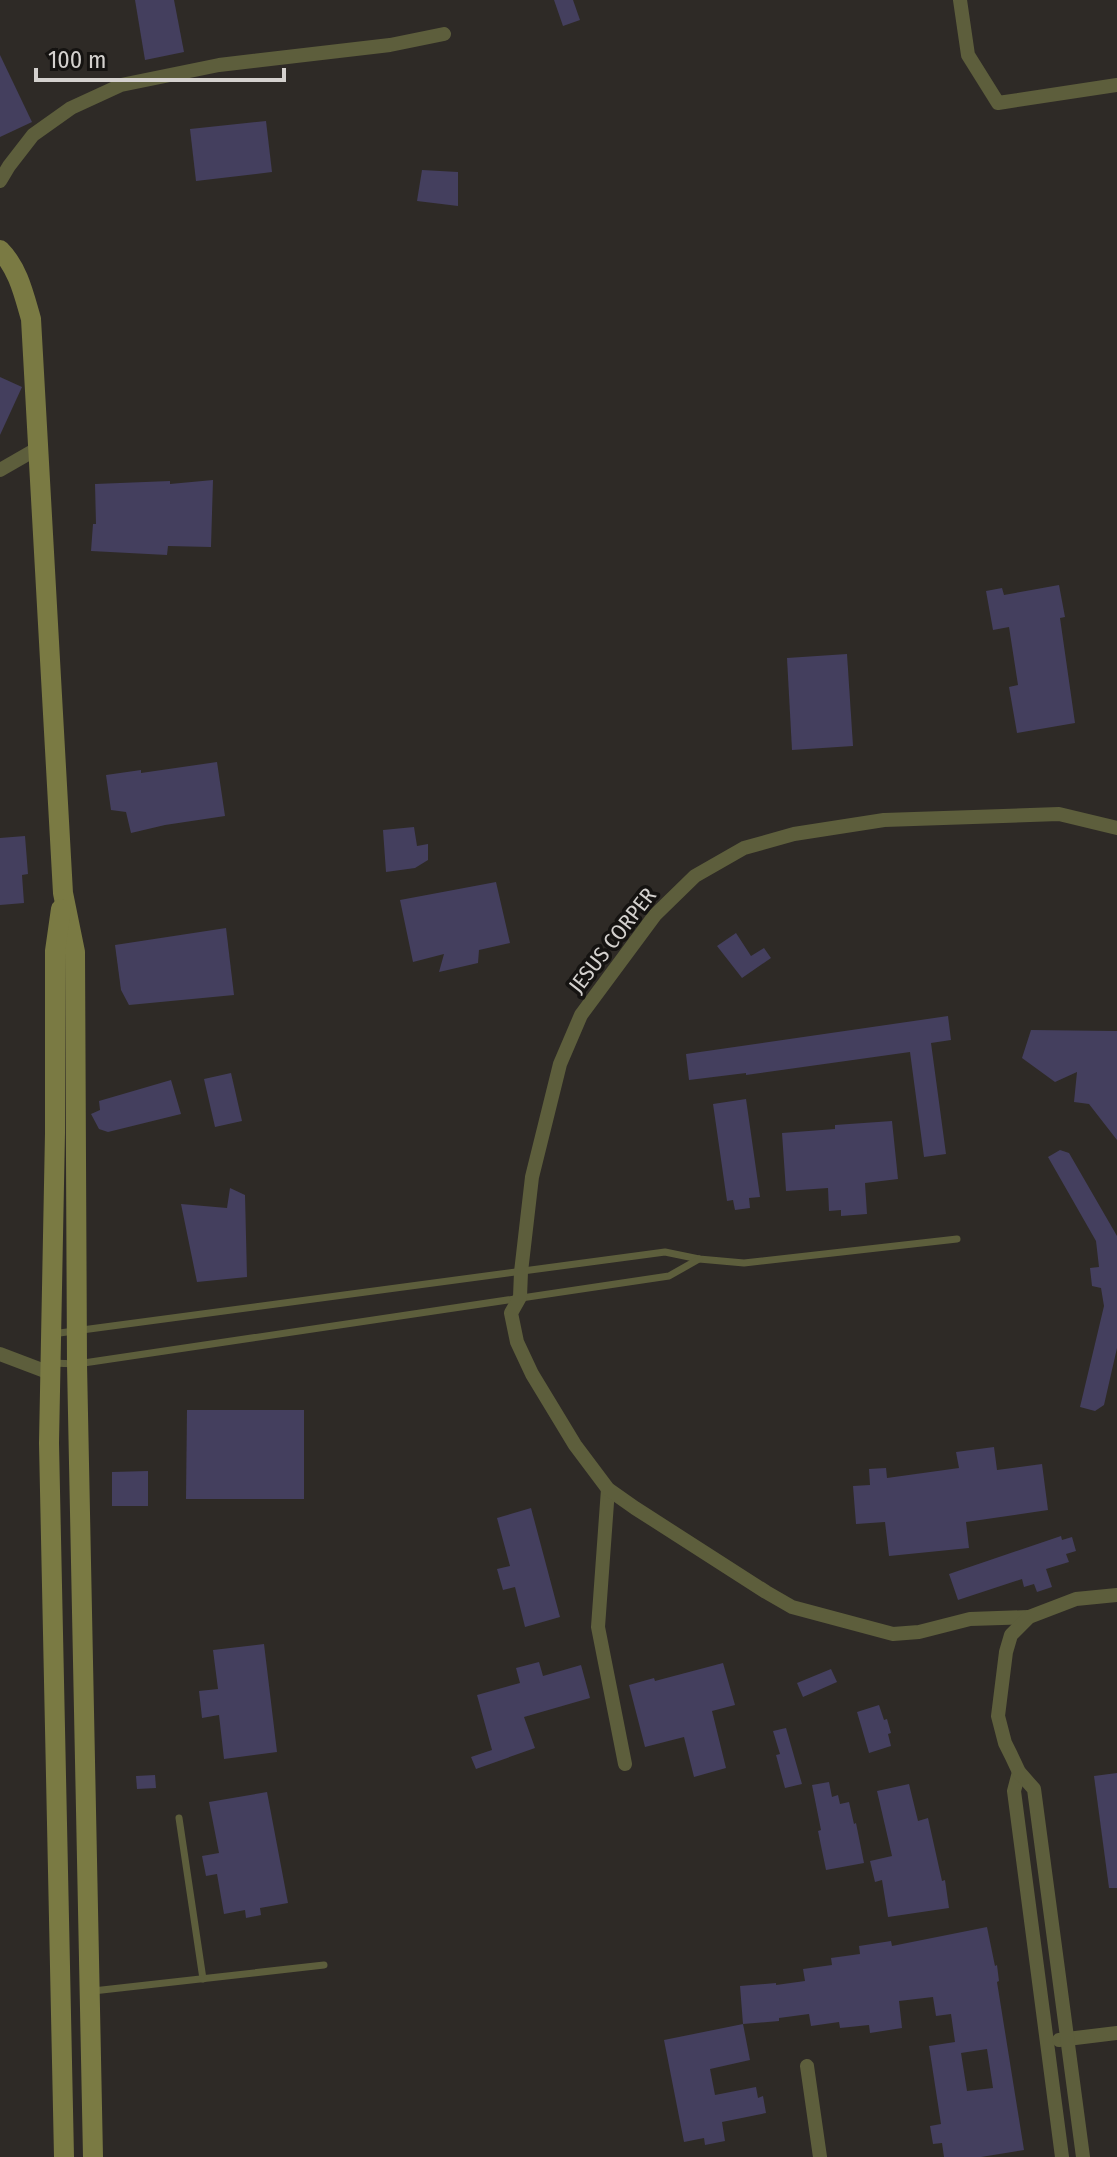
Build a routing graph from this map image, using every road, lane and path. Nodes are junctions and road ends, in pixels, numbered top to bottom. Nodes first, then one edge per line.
1 (960, 0) edge
2 (444, 34) dead end
3 (1117, 85) edge
4 (0, 181) edge
5 (0, 250) edge
6 (40, 447) junction
7 (0, 470) edge
8 (1117, 828) edge
9 (63, 893) junction
10 (957, 1239) dead end
11 (699, 1259) junction
12 (521, 1272) junction
13 (520, 1297) junction
14 (77, 1330) junction
15 (50, 1334) junction
16 (0, 1354) edge
17 (77, 1364) junction
18 (50, 1368) junction
19 (608, 1489) junction
20 (1117, 1595) edge
21 (1029, 1617) junction
22 (625, 1764) dead end
23 (1019, 1772) junction
24 (179, 1818) dead end
25 (324, 1965) dead end
26 (203, 1979) junction
27 (90, 1992) junction
28 (1117, 2033) edge
29 (1067, 2039) junction
30 (1047, 2042) junction
31 (807, 2066) dead end
32 (64, 2157) edge
33 (93, 2157) edge
34 (820, 2157) edge
35 (1062, 2157) edge
36 (1083, 2157) edge

1 - 3 street
2 - 4 street
5 - 6 street
6 - 7 street
6 - 9 street
8 - 12 street, JESUS CORPER
9 - 14 street
9 - 15 street
10 - 11 lane
11 - 12 lane
11 - 13 lane
12 - 13 street, JESUS CORPER
12 - 14 lane
13 - 17 lane
13 - 19 street, JESUS CORPER
14 - 15 lane
14 - 17 street
15 - 18 street
16 - 18 street
17 - 18 lane
17 - 27 street
18 - 32 street
19 - 21 street, JESUS CORPER
19 - 22 street
20 - 21 street, JESUS CORPER
21 - 23 street
23 - 29 street
23 - 30 street
24 - 26 lane
25 - 26 lane
26 - 27 lane
27 - 33 street
28 - 29 street
29 - 30 street
29 - 36 street
30 - 35 street
31 - 34 street

